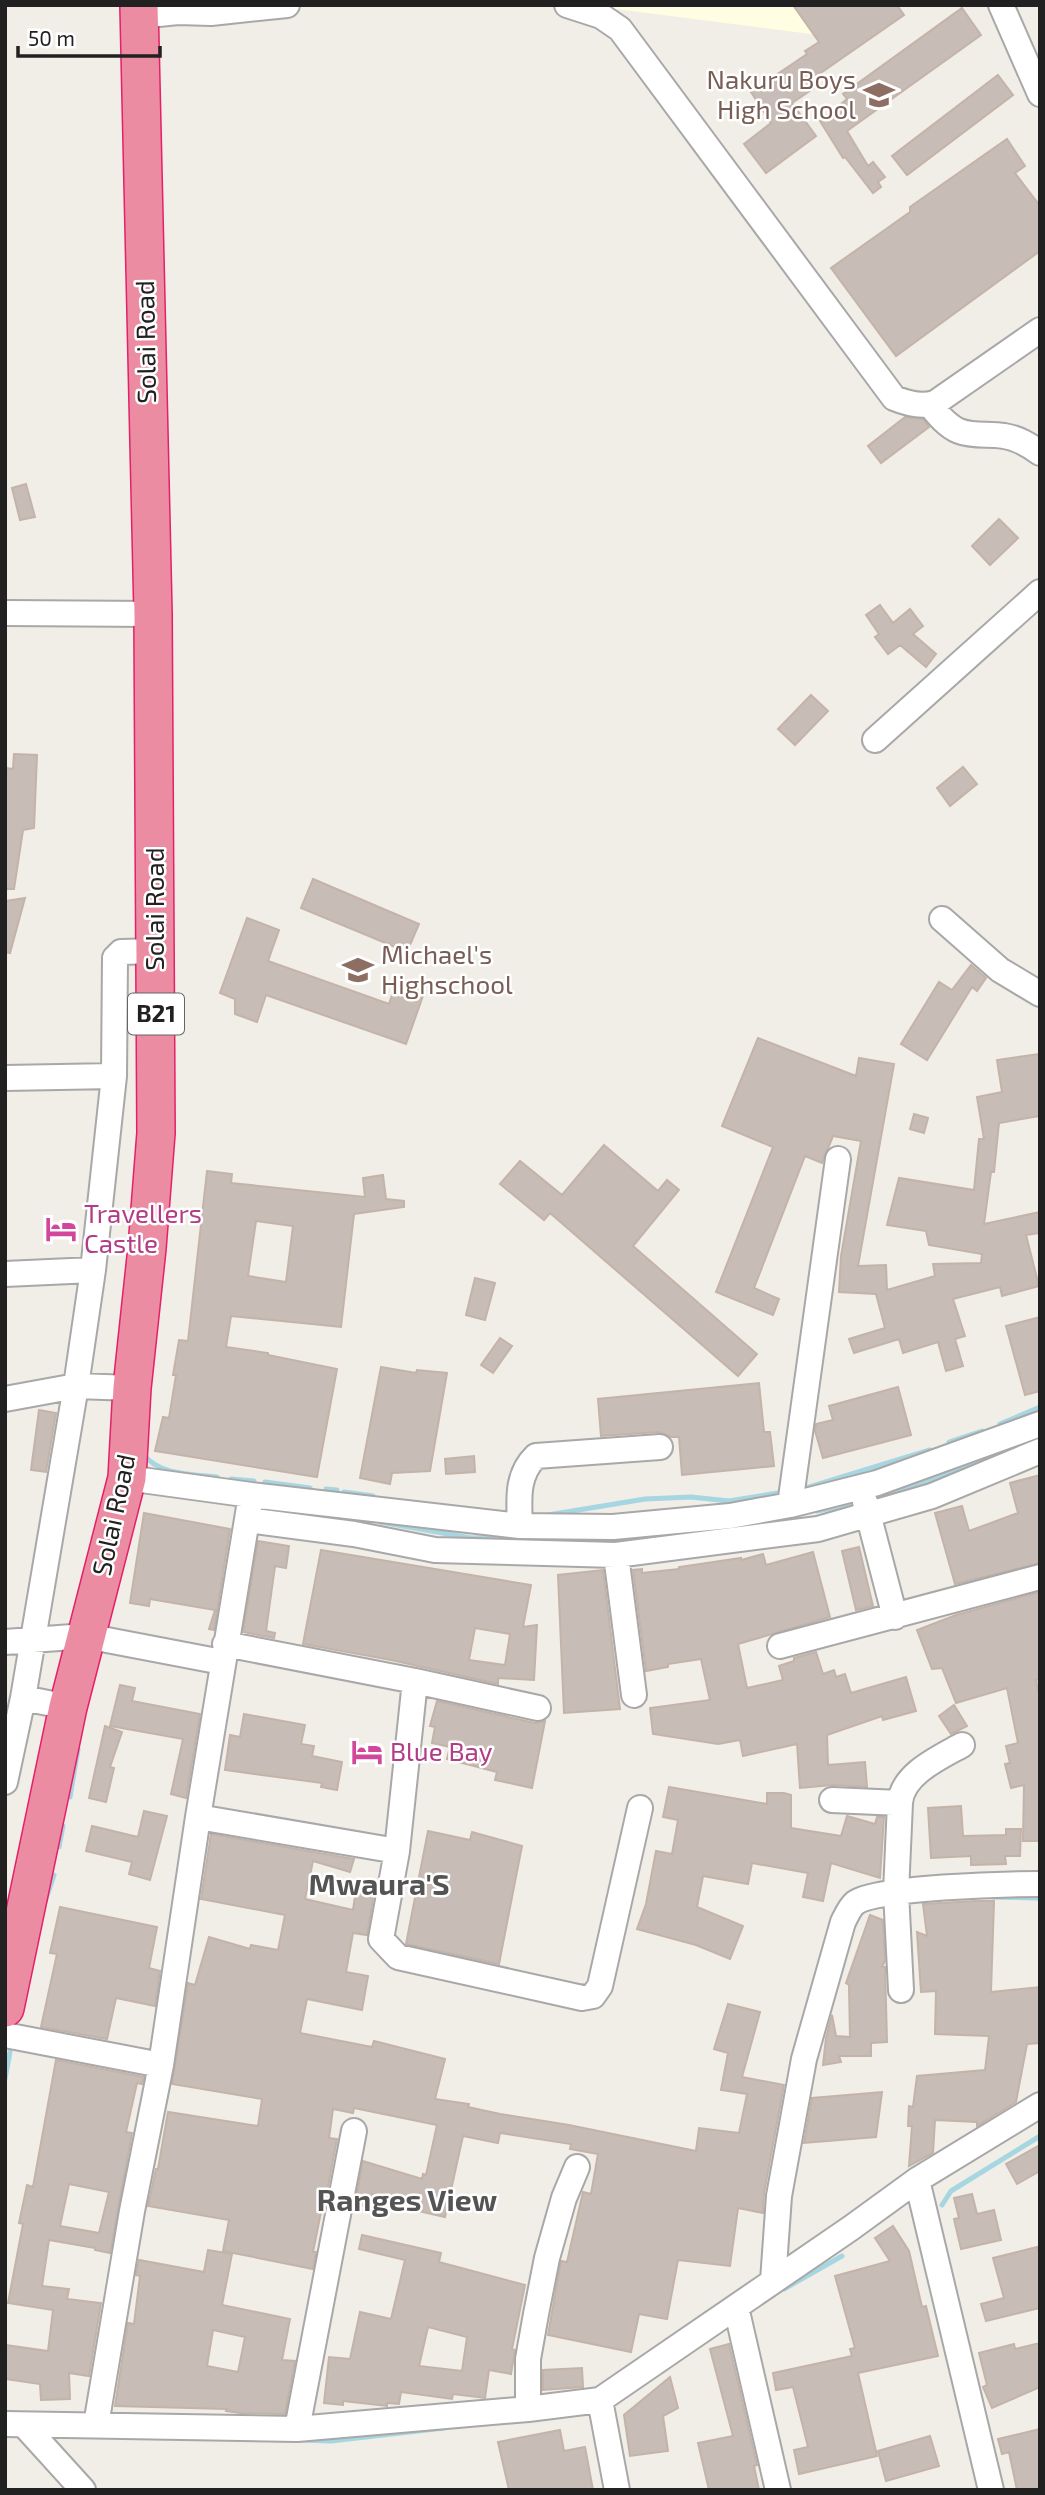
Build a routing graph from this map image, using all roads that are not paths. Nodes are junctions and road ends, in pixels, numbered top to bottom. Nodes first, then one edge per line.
1 (287, 5) edge
2 (1001, 5) edge
3 (581, 7) edge
4 (139, 11) edge
5 (1040, 94) edge
6 (1040, 330) edge
7 (930, 405) junction
8 (1040, 453) edge
9 (1040, 592) edge
10 (5, 614) edge
11 (153, 614) junction
12 (875, 740) dead end
13 (942, 919) dead end
14 (156, 951) junction
15 (1040, 994) edge
16 (114, 1076) junction
17 (5, 1078) edge
18 (838, 1159) dead end
19 (93, 1270) junction
20 (5, 1274) edge
21 (76, 1386) junction
22 (132, 1388) junction
23 (5, 1399) edge
24 (1040, 1424) edge
25 (660, 1447) dead end
26 (1040, 1451) edge
27 (127, 1478) junction
28 (860, 1488) junction
29 (251, 1495) junction
30 (790, 1505) junction
31 (869, 1516) junction
32 (248, 1520) junction
33 (520, 1526) junction
34 (616, 1555) junction
35 (1040, 1577) edge
36 (895, 1617) junction
37 (86, 1636) junction
38 (32, 1638) junction
39 (5, 1642) edge
40 (780, 1646) dead end
41 (224, 1653) junction
42 (415, 1681) junction
43 (634, 1695) dead end
44 (23, 1698) junction
45 (68, 1707) junction
46 (538, 1709) dead end
47 (962, 1745) dead end
48 (5, 1782) edge
49 (832, 1800) dead end
50 (900, 1803) junction
51 (640, 1808) dead end
52 (198, 1817) junction
53 (397, 1851) junction
54 (1040, 1884) edge
55 (896, 1892) junction
56 (901, 1990) dead end
57 (5, 2008) edge
58 (5, 2035) edge
59 (161, 2064) junction
60 (1040, 2105) edge
61 (355, 2131) dead end
62 (577, 2167) dead end
63 (917, 2180) junction
64 (773, 2281) junction
65 (736, 2307) junction
66 (600, 2400) junction
67 (528, 2409) junction
68 (15, 2424) edge
69 (96, 2425) junction
70 (297, 2429) junction
71 (82, 2490) edge
72 (617, 2490) edge
73 (778, 2490) edge
74 (991, 2490) edge

1 - 4 street
2 - 5 street
3 - 7 street
4 - 11 highway, Solai Road / B21
6 - 7 street
7 - 8 street
9 - 12 street
10 - 11 street
11 - 14 highway, Solai Road / B21
13 - 15 street
14 - 16 street
14 - 22 highway, Solai Road / B21
16 - 17 street
16 - 19 street
18 - 30 street
19 - 20 street
19 - 21 street
21 - 22 street
21 - 23 street
21 - 38 street
22 - 27 highway, Solai Road / B21
24 - 28 street
25 - 33 street
26 - 31 street
27 - 29 street
27 - 37 highway, Solai Road / B21
28 - 30 street
28 - 31 street
29 - 32 street
29 - 33 street
30 - 33 street
31 - 34 street
31 - 36 street
32 - 34 street
32 - 41 street
34 - 43 street
35 - 36 street
36 - 40 street
37 - 38 street
37 - 41 street
37 - 45 highway, Solai Road / B21
38 - 39 street
38 - 44 street
41 - 42 street
41 - 52 street
42 - 46 street
42 - 53 street
44 - 45 street
44 - 48 street
45 - 57 highway, Solai Road / B21
47 - 50 street
49 - 50 street
50 - 55 street
51 - 53 street
52 - 53 street
52 - 59 street
54 - 55 street
55 - 56 street
55 - 64 street
58 - 59 street
59 - 69 street
60 - 63 street
61 - 70 street
62 - 67 street
63 - 64 street
63 - 74 street
64 - 65 street
65 - 66 street
65 - 73 street
66 - 67 street
66 - 72 street
67 - 70 street
68 - 69 street
68 - 71 street
69 - 70 street

